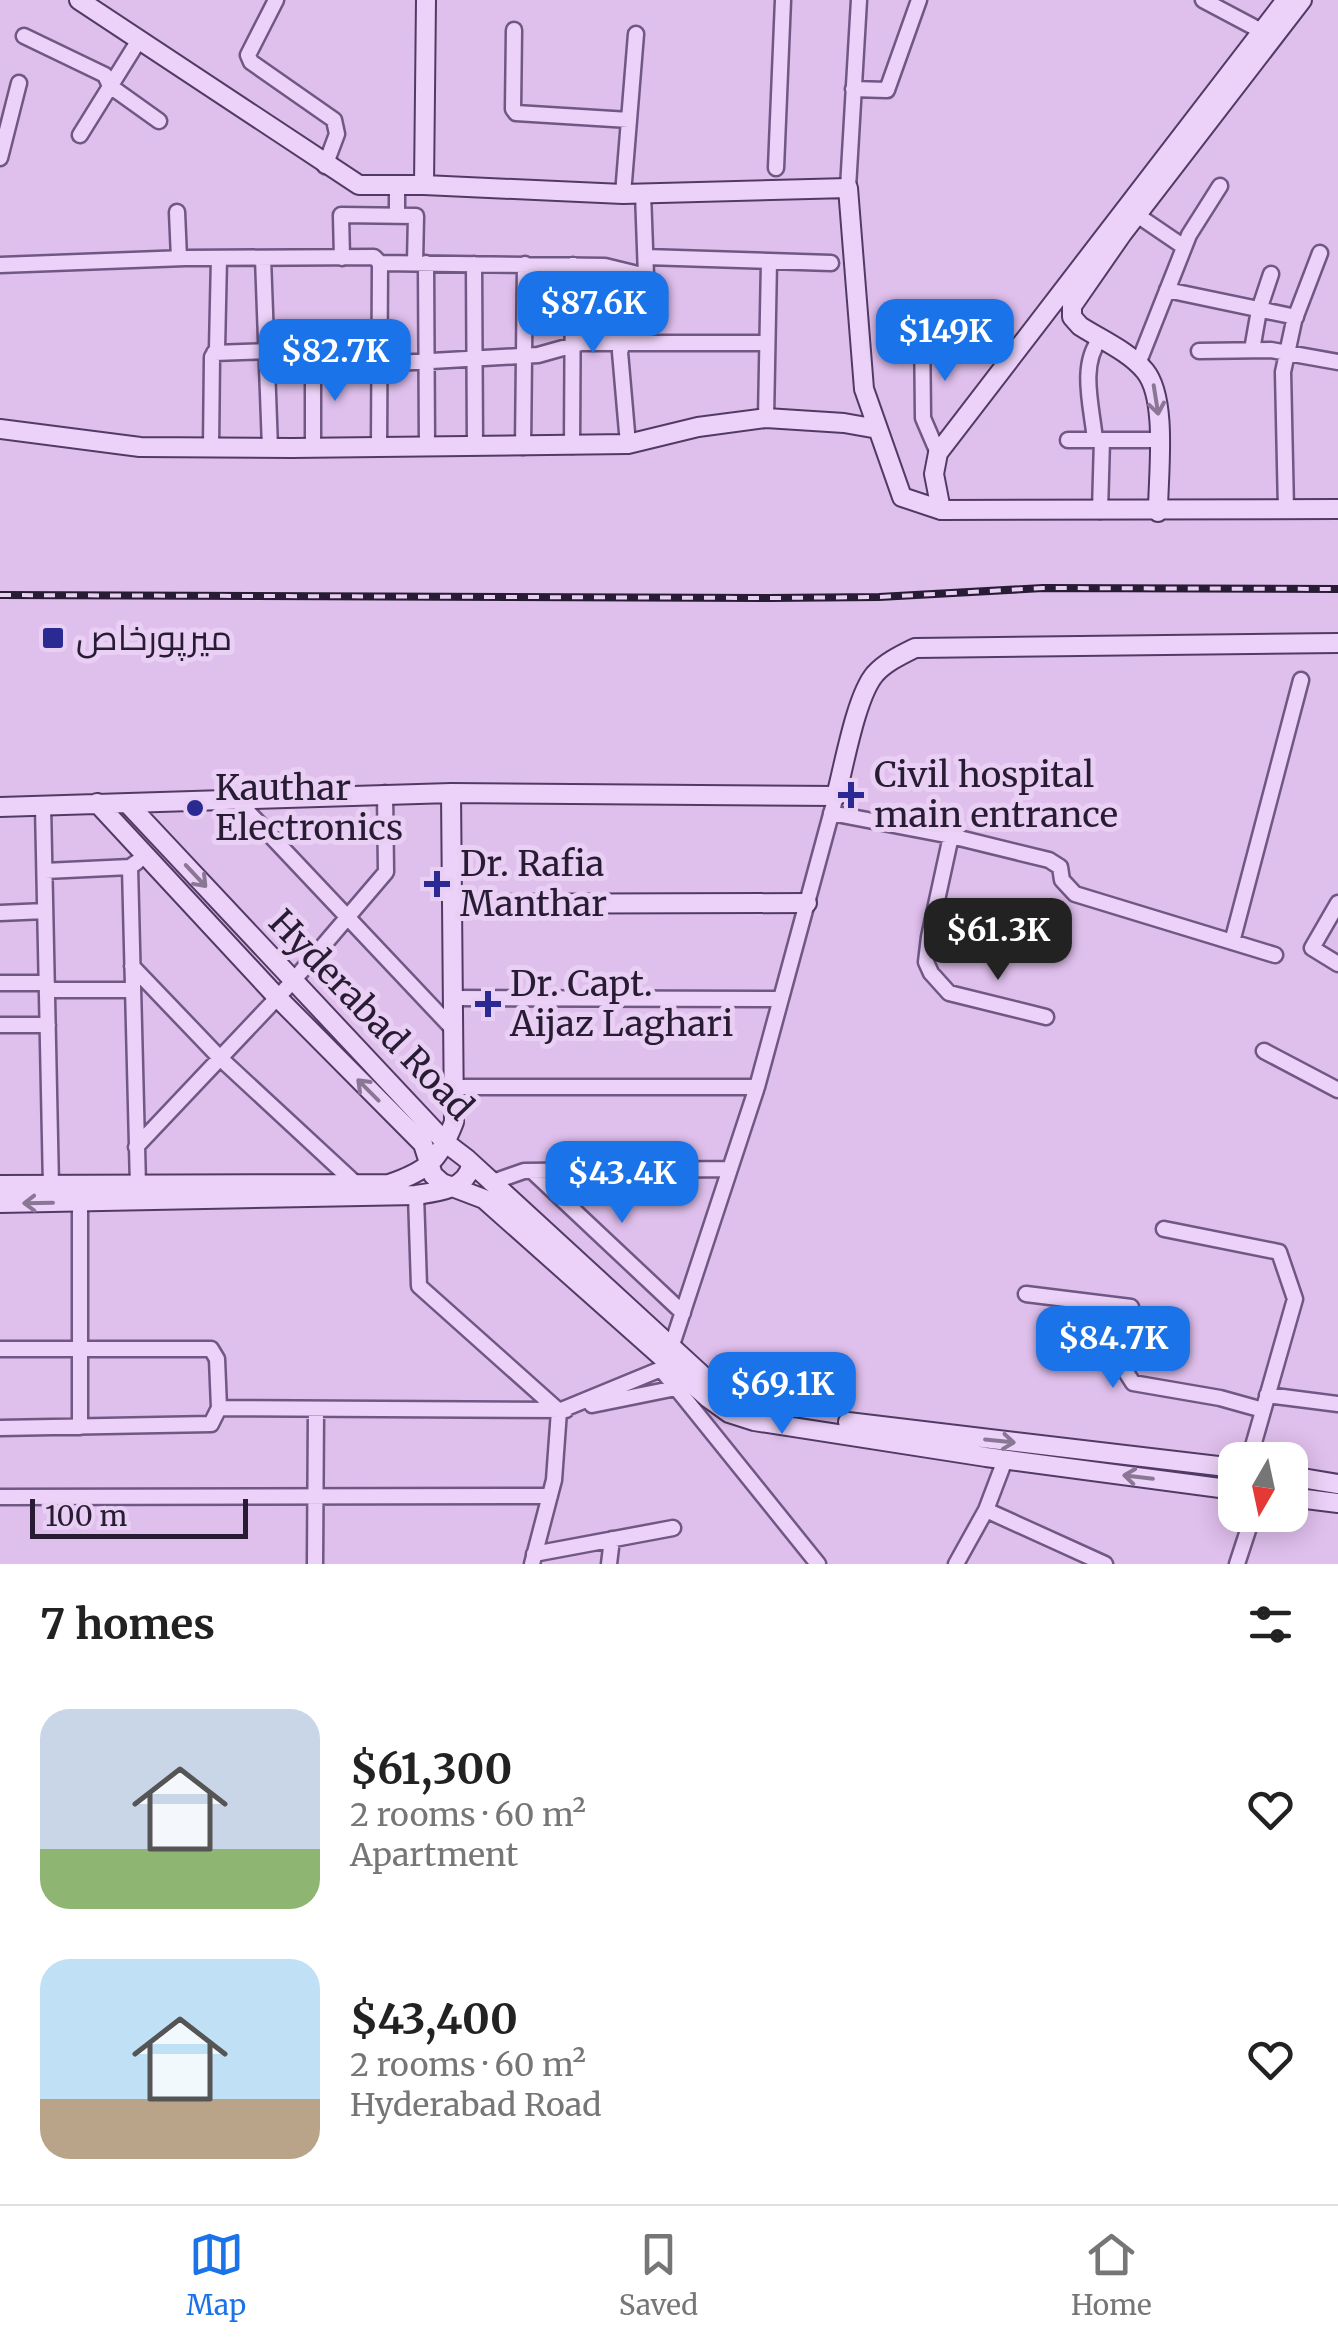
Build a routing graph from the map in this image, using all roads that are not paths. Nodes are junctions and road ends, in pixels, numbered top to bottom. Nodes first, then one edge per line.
1 (79, 0) edge
2 (276, 0) edge
3 (426, 0) edge
4 (784, 0) edge
5 (859, 0) edge
6 (919, 0) edge
7 (1203, 0) edge
8 (1286, 0) edge
9 (1302, 0) edge
10 (514, 30) dead end
11 (636, 34) dead end
12 (1268, 34) junction
13 (24, 36) dead end
14 (138, 40) junction
15 (20, 83) dead end
16 (110, 86) junction
17 (854, 89) junction
18 (629, 120) junction
19 (159, 121) dead end
20 (80, 134) dead end
21 (0, 158) edge
22 (324, 166) junction
23 (776, 168) dead end
24 (397, 185) junction
25 (424, 185) junction
26 (1220, 186) dead end
27 (848, 188) junction
28 (633, 194) junction
29 (178, 212) dead end
30 (397, 216) junction
31 (1136, 216) junction
32 (1184, 248) junction
33 (1320, 252) dead end
34 (178, 258) junction
35 (219, 258) junction
36 (263, 258) junction
37 (342, 258) junction
38 (646, 258) junction
39 (769, 262) junction
40 (421, 263) junction
41 (831, 263) dead end
42 (380, 264) junction
43 (474, 264) junction
44 (525, 264) junction
45 (0, 265) edge
46 (574, 265) junction
47 (1271, 274) dead end
48 (646, 276) junction
49 (1167, 290) junction
50 (1259, 310) junction
51 (1296, 317) junction
52 (922, 321) dead end
53 (1100, 339) junction
54 (768, 343) junction
55 (622, 344) junction
56 (572, 346) junction
57 (1252, 350) junction
58 (1198, 351) dead end
59 (1286, 352) junction
60 (214, 353) junction
61 (522, 356) junction
62 (267, 357) junction
63 (474, 359) junction
64 (313, 360) junction
65 (379, 361) junction
66 (426, 361) junction
67 (1338, 362) edge
68 (1138, 364) junction
69 (766, 418) junction
70 (0, 429) edge
71 (878, 430) junction
72 (1068, 440) dead end
73 (1099, 440) junction
74 (1158, 440) junction
75 (628, 444) junction
76 (572, 446) junction
77 (427, 447) junction
78 (475, 447) junction
79 (523, 447) junction
80 (211, 448) junction
81 (270, 448) junction
82 (313, 448) junction
83 (379, 448) junction
84 (938, 453) junction
85 (1338, 509) edge
86 (941, 510) junction
87 (1286, 510) junction
88 (1100, 511) junction
89 (1158, 512) junction
90 (1338, 643) edge
91 (1301, 680) dead end
92 (386, 793) junction
93 (450, 793) junction
94 (236, 798) junction
95 (97, 804) junction
96 (129, 805) junction
97 (833, 805) junction
98 (43, 806) junction
99 (0, 807) edge
100 (951, 836) junction
101 (146, 854) junction
102 (130, 867) junction
103 (44, 870) junction
104 (807, 903) junction
105 (1338, 903) edge
106 (454, 904) junction
107 (45, 911) junction
108 (0, 913) edge
109 (347, 918) junction
110 (1232, 942) junction
111 (1274, 955) dead end
112 (1338, 964) edge
113 (132, 966) junction
114 (293, 980) junction
115 (0, 983) edge
116 (47, 986) junction
117 (133, 990) junction
118 (277, 997) junction
119 (452, 998) junction
120 (781, 999) junction
121 (1046, 1017) dead end
122 (0, 1025) edge
123 (48, 1025) junction
124 (453, 1029) junction
125 (1264, 1051) dead end
126 (220, 1058) junction
127 (454, 1087) junction
128 (757, 1087) junction
129 (1338, 1090) edge
130 (446, 1143) junction
131 (136, 1148) junction
132 (430, 1163) junction
133 (471, 1164) junction
134 (730, 1169) junction
135 (532, 1171) junction
136 (490, 1183) junction
137 (356, 1184) junction
138 (0, 1185) edge
139 (51, 1186) junction
140 (138, 1186) junction
141 (452, 1186) junction
142 (416, 1195) junction
143 (80, 1202) junction
144 (0, 1203) edge
145 (1164, 1229) dead end
146 (1026, 1294) dead end
147 (683, 1313) junction
148 (0, 1349) edge
149 (80, 1349) junction
150 (666, 1360) junction
151 (676, 1388) junction
152 (1265, 1402) junction
153 (1338, 1404) edge
154 (219, 1408) junction
155 (316, 1409) junction
156 (558, 1411) junction
157 (80, 1427) junction
158 (0, 1428) edge
159 (1254, 1442) edge
160 (1005, 1460) junction
161 (1218, 1466) edge
162 (1308, 1479) edge
163 (1338, 1484) edge
164 (1218, 1488) edge
165 (315, 1496) junction
166 (550, 1496) junction
167 (0, 1497) edge
168 (1308, 1500) edge
169 (1338, 1504) edge
170 (986, 1510) junction
171 (673, 1528) dead end
172 (1247, 1532) edge
173 (612, 1540) junction
174 (533, 1559) edge
175 (315, 1564) edge
176 (610, 1564) edge
177 (818, 1564) edge
178 (956, 1564) edge
179 (1105, 1564) edge
180 (1237, 1564) edge

1 - 14 main road
2 - 22 street
3 - 25 main road
4 - 23 street
5 - 17 street
6 - 17 street
7 - 12 street
8 - 12 main road
9 - 12 main road
10 - 18 street
11 - 18 street
12 - 31 main road
12 - 84 main road
13 - 16 street
14 - 16 street
14 - 22 main road
15 - 21 street
16 - 19 street
16 - 20 street
17 - 27 street
18 - 28 street
22 - 24 main road
24 - 25 main road
24 - 30 street
25 - 28 main road
26 - 32 street
27 - 28 main road
27 - 71 main road
28 - 38 street
29 - 34 street
30 - 37 street
30 - 40 street
31 - 32 street
31 - 53 main road
32 - 49 street
33 - 51 street
34 - 35 street
34 - 45 street
35 - 36 street
35 - 60 street
36 - 37 street
36 - 62 street
37 - 42 street
38 - 39 street
38 - 48 street
39 - 41 street
39 - 54 street
40 - 42 street
40 - 43 street
40 - 66 street
42 - 65 street
43 - 44 street
43 - 63 street
44 - 46 street
44 - 61 street
46 - 48 street
46 - 56 street
47 - 50 street
48 - 55 street
49 - 50 street
49 - 68 street
50 - 51 street
50 - 57 street
51 - 59 street
52 - 84 street
53 - 68 main road
53 - 73 street
54 - 55 street
54 - 69 street
55 - 56 street
55 - 75 street
56 - 61 street
56 - 76 street
57 - 58 street
57 - 59 street
59 - 67 street
59 - 87 street
60 - 62 street
60 - 80 street
61 - 63 street
61 - 79 street
62 - 64 street
62 - 81 street
63 - 66 street
63 - 78 street
64 - 65 street
64 - 82 street
65 - 66 street
65 - 83 street
66 - 77 street
68 -> 74 main road
69 - 71 main road
69 - 75 main road
70 - 80 main road
71 - 86 main road
72 - 73 street
73 - 74 street
73 - 88 street
74 - 89 main road
75 - 76 main road
76 - 79 main road
77 - 78 main road
77 - 83 main road
78 - 79 main road
80 - 81 main road
81 - 82 main road
82 - 83 main road
84 - 86 main road
85 - 87 main road
86 - 88 main road
87 - 89 main road
88 - 89 main road
90 - 97 main road
91 - 110 street
92 - 93 main road
92 - 94 main road
92 - 109 street
93 - 97 main road
93 - 106 main road
94 - 96 main road
94 - 109 street
95 - 96 main road
95 - 98 main road
95 - 101 main road, Hyderabad Road
96 -> 114 main road, Hyderabad Road
97 - 100 street
97 - 104 street
98 - 99 main road
98 - 103 street
100 - 110 street
100 - 121 street
101 - 102 street
101 - 118 main road, Hyderabad Road
102 - 103 street
102 - 113 street
103 - 107 street
104 - 106 main road
104 - 120 street
105 - 112 street
106 - 119 main road
107 - 108 street
107 - 116 street
109 - 114 street
109 - 124 street
110 - 111 street
113 - 117 street
113 - 126 street
114 - 118 street
114 - 130 main road, Hyderabad Road
115 - 116 street
116 - 117 street
116 - 123 street
117 - 131 street
118 - 126 street
132 -> 118 main road, Hyderabad Road
119 - 120 street
119 - 124 main road
120 - 128 street
122 - 123 street
123 - 139 street
124 - 127 main road
125 - 129 street
126 - 131 street
126 - 137 street
127 - 128 street
127 - 130 main road
128 - 134 street
130 - 132 main road
130 - 133 main road, Hyderabad Road
131 - 140 street
132 - 137 main road
132 - 141 main road, Hyderabad Road
133 - 136 main road, Hyderabad Road
133 - 141 main road
134 - 135 street
134 - 147 street
135 - 136 street
135 - 147 street
136 - 150 main road, Hyderabad Road
137 - 140 main road
138 - 139 main road
139 - 140 main road
141 - 142 main road
141 - 150 main road, Hyderabad Road
142 - 143 main road
142 - 156 street
143 -> 144 main road
143 - 149 street
145 - 152 street
146 - 152 street
147 - 150 street
148 - 149 street
149 - 154 street
149 - 157 street
150 - 151 street
150 - 156 street
150 - 160 main road, Hyderabad Road
150 -> 161 main road, Hyderabad Road
151 - 156 street
151 - 177 street
152 - 153 street
152 - 159 street
154 - 155 street
154 - 157 street
155 - 156 street
155 - 165 street
156 - 166 street
157 - 158 street
164 -> 160 main road, Hyderabad Road
160 - 170 street
162 - 163 main road
165 - 166 street
165 - 167 street
165 - 175 street
166 - 174 street
168 - 169 main road
170 - 178 street
170 - 179 street
171 - 173 street
172 - 180 street
173 - 174 street
173 - 176 street

